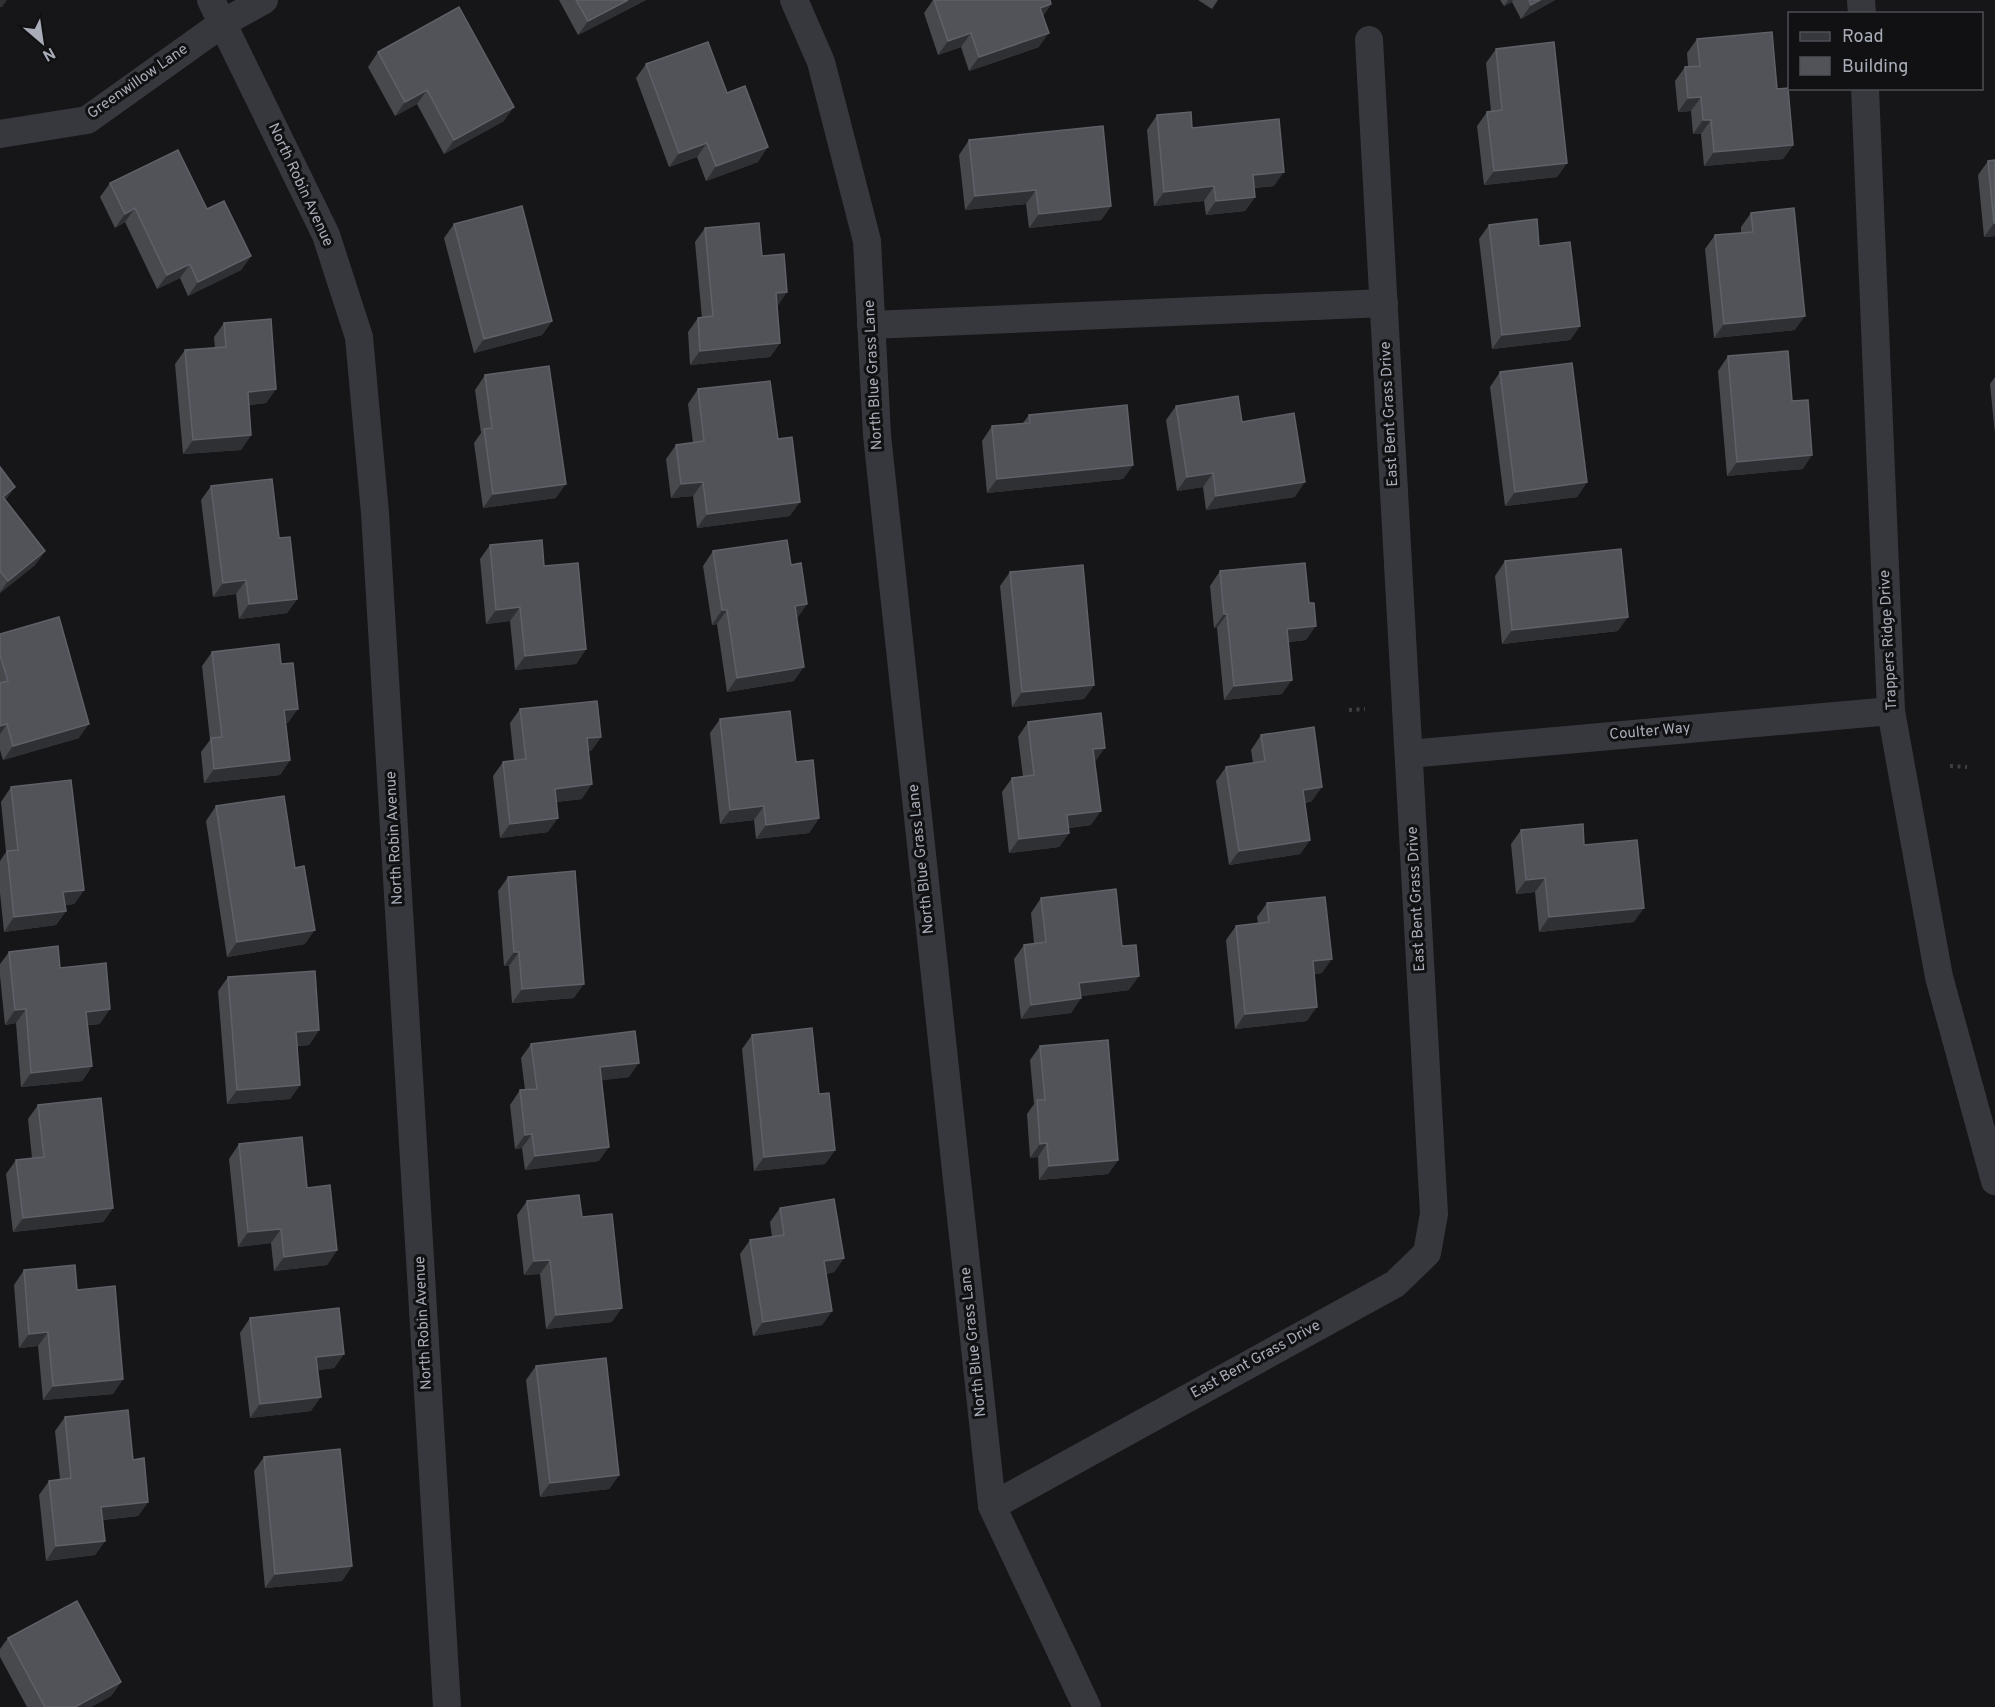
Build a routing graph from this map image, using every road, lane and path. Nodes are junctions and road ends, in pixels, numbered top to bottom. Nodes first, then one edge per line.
1 (264, 0) edge
2 (794, 0) edge
3 (217, 12) edge
4 (1370, 40) dead end
5 (1865, 90) edge
6 (0, 134) edge
7 (1384, 303) junction
8 (871, 325) junction
9 (1365, 709) dead end
10 (1349, 710) dead end
11 (1891, 711) junction
12 (1409, 754) junction
13 (1950, 766) dead end
14 (1967, 767) dead end
15 (1995, 1181) edge
16 (992, 1506) junction
17 (447, 1707) edge
18 (1087, 1707) edge

1 - 3 street, Greenwillow Lane
2 - 8 street, North Blue Grass Lane
3 - 6 street, Greenwillow Lane
3 - 17 street, North Robin Avenue
4 - 7 street, East Bent Grass Drive
5 - 11 street, Trappers Ridge Drive
7 - 8 street
7 - 12 street, East Bent Grass Drive
8 - 16 street, North Blue Grass Lane
9 - 10 path
11 - 12 street, Coulter Way
11 - 15 street, Trappers Ridge Drive
12 - 16 street, East Bent Grass Drive
13 - 14 path
16 - 18 street, North Blue Grass Lane

